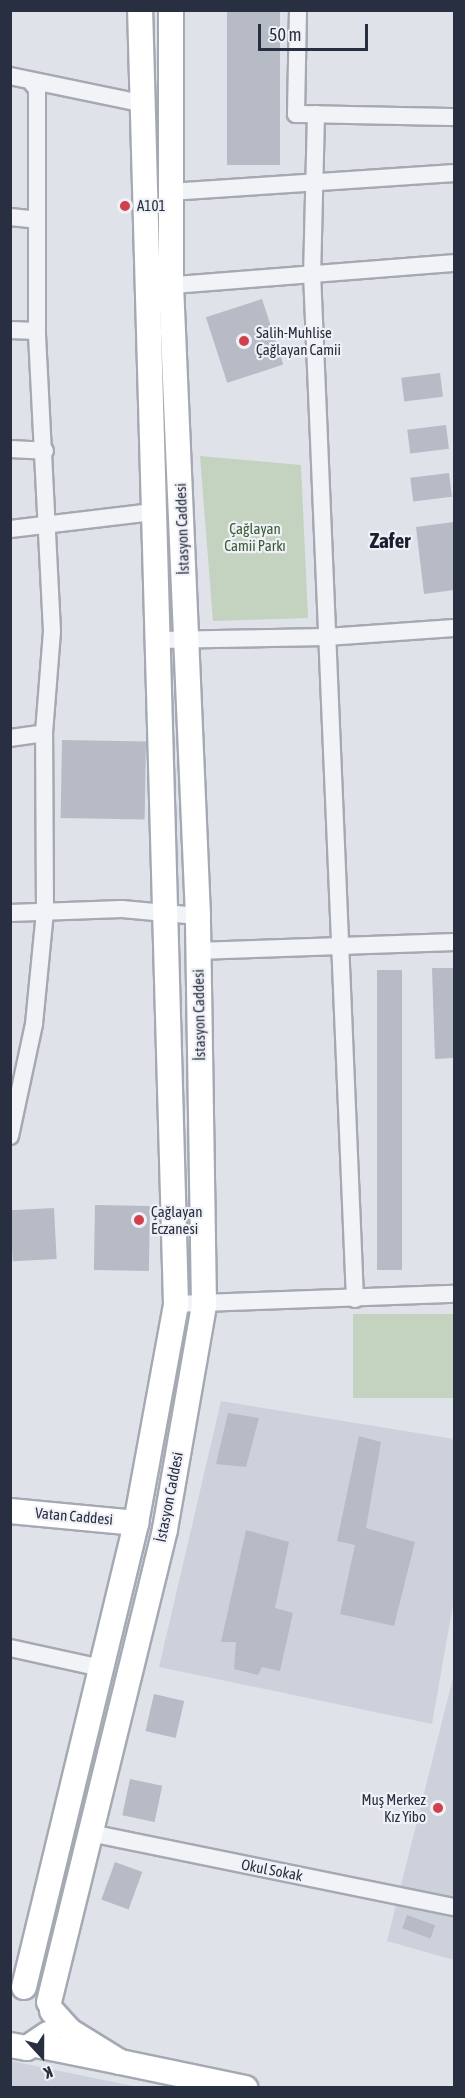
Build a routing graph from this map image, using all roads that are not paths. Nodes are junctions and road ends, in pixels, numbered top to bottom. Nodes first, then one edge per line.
1 (141, 10) edge
2 (171, 10) edge
3 (298, 10) edge
4 (10, 76) edge
5 (32, 83) junction
6 (140, 103) junction
7 (316, 114) junction
8 (454, 117) edge
9 (454, 173) edge
10 (314, 184) junction
11 (170, 192) junction
12 (10, 217) edge
13 (37, 220) junction
14 (454, 263) edge
15 (312, 273) junction
16 (171, 285) junction
17 (147, 288) junction
18 (10, 330) edge
19 (37, 331) junction
20 (10, 449) edge
21 (45, 452) junction
22 (153, 512) junction
23 (47, 525) junction
24 (10, 530) edge
25 (454, 628) edge
26 (327, 638) junction
27 (160, 640) junction
28 (186, 642) junction
29 (45, 733) junction
30 (10, 738) edge
31 (45, 911) junction
32 (10, 913) edge
33 (166, 913) junction
34 (198, 916) junction
35 (454, 942) edge
36 (340, 950) junction
37 (198, 951) junction
38 (10, 1136) edge
39 (454, 1294) edge
40 (355, 1299) junction
41 (176, 1304) junction
42 (204, 1305) junction
43 (10, 1511) edge
44 (136, 1523) junction
45 (10, 1648) edge
46 (101, 1668) junction
47 (90, 1833) junction
48 (454, 1907) edge
49 (17, 1989) edge
50 (51, 2007) junction
51 (36, 2045) junction
52 (10, 2046) edge
53 (120, 2062) junction
54 (244, 2088) edge

1 - 6 main road, İstasyon Caddesi
2 - 11 main road, İstasyon Caddesi
3 - 7 street
4 - 5 street
5 - 6 street
5 - 13 street
6 - 17 main road, İstasyon Caddesi
7 - 8 street
7 - 10 street
9 - 10 street
10 - 11 street
10 - 15 street
11 - 16 main road, İstasyon Caddesi
12 - 13 street
13 - 19 street
14 - 15 street
15 - 16 street
15 - 26 street
16 - 17 street
16 - 28 main road, İstasyon Caddesi
17 - 22 main road, İstasyon Caddesi
18 - 19 street
19 - 21 street
20 - 21 street
21 - 23 street
22 - 23 street
22 - 27 main road, İstasyon Caddesi
23 - 24 street
23 - 29 street
25 - 26 street
26 - 28 street
26 - 36 street
27 - 28 street
27 - 33 main road, İstasyon Caddesi
28 - 34 main road, İstasyon Caddesi
29 - 30 street
29 - 31 street
31 - 32 street
31 - 33 street
31 - 38 street
33 - 34 street
33 - 41 main road, İstasyon Caddesi
34 - 37 main road, İstasyon Caddesi
35 - 36 street
36 - 37 street
36 - 40 street
37 - 42 main road, İstasyon Caddesi
39 - 40 street
40 - 42 street
41 - 42 street
41 - 44 main road, İstasyon Caddesi
42 - 47 main road, İstasyon Caddesi
43 - 44 main road, Vatan Caddesi
44 - 46 main road, İstasyon Caddesi
45 - 46 street
46 - 49 main road, İstasyon Caddesi
47 - 48 street, Okul Sokak
47 - 50 main road, İstasyon Caddesi
49 - 50 main road
50 - 51 main road, İstasyon Caddesi
50 - 53 main road
51 - 52 main road
51 - 53 main road
53 - 54 main road

